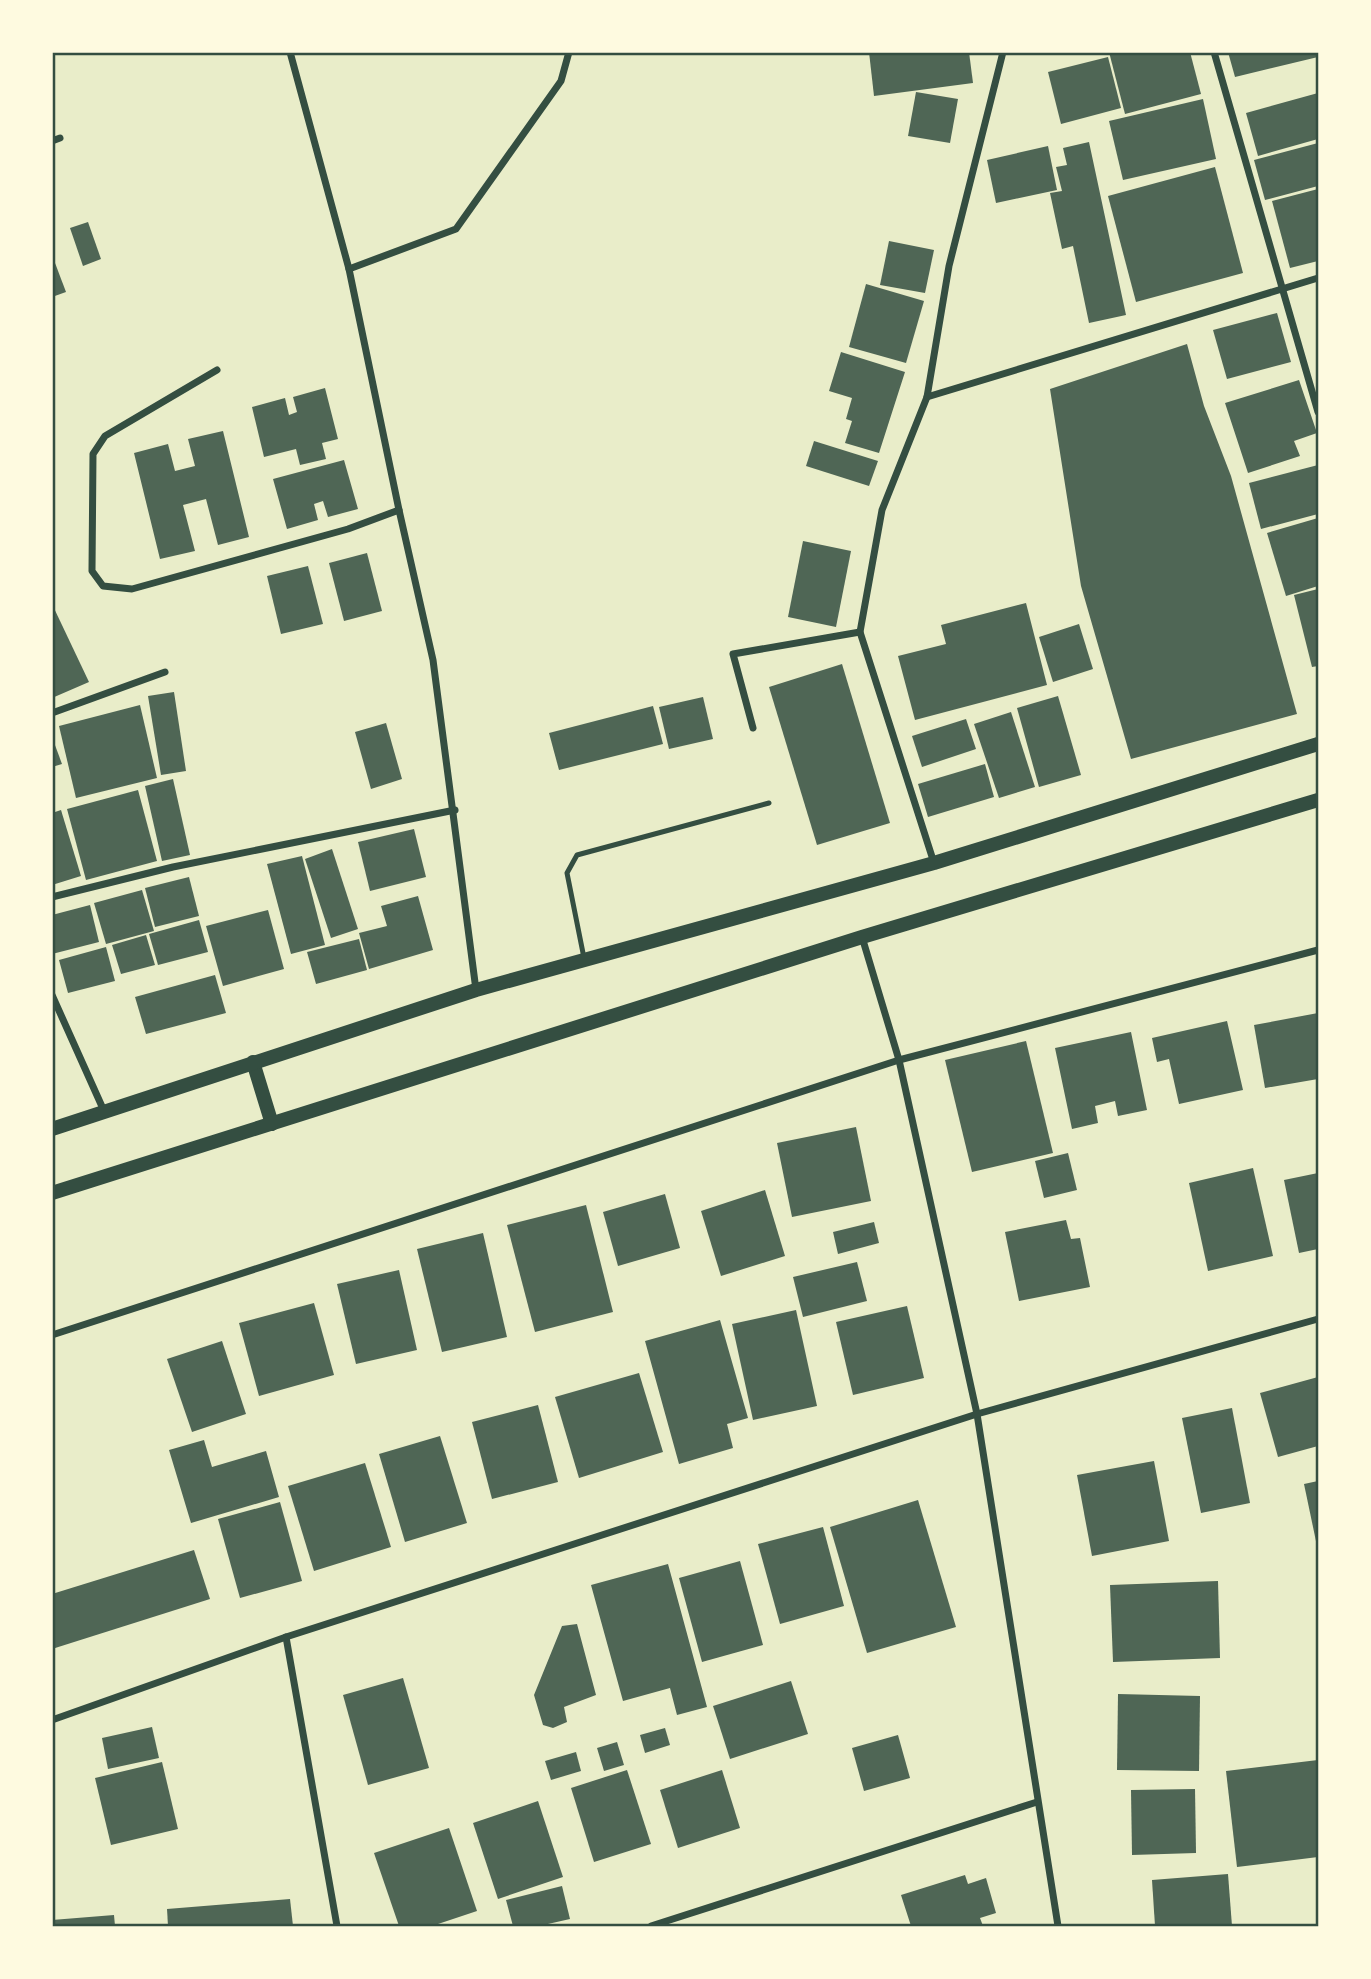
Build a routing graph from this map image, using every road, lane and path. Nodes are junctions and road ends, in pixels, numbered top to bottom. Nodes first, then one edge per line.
1 (290, 52) edge
2 (569, 52) edge
3 (1003, 52) edge
4 (1214, 52) edge
5 (349, 270) junction
6 (1318, 278) edge
7 (1284, 290) junction
8 (218, 370) dead end
9 (928, 397) junction
10 (1318, 412) edge
11 (399, 510) junction
12 (860, 632) junction
13 (165, 672) dead end
14 (52, 713) edge
15 (753, 728) dead end
16 (1318, 744) edge
17 (1318, 800) edge
18 (769, 803) dead end
19 (455, 810) junction
20 (934, 863) junction
21 (52, 897) edge
22 (862, 937) junction
23 (1318, 950) edge
24 (585, 961) junction
25 (476, 990) junction
26 (52, 995) edge
27 (899, 1060) junction
28 (253, 1062) junction
29 (104, 1111) junction
30 (272, 1124) junction
31 (52, 1129) edge
32 (52, 1193) edge
33 (1318, 1319) edge
34 (52, 1335) edge
35 (977, 1414) junction
36 (286, 1637) junction
37 (52, 1720) edge
38 (1037, 1802) junction
39 (337, 1927) edge
40 (651, 1927) edge
41 (1058, 1927) edge

1 - 5 street
2 - 5 street
3 - 9 street
4 - 7 street
5 - 11 street
6 - 7 street
7 - 9 street
7 - 10 street
8 - 11 street
9 - 12 street
11 - 19 street
12 - 15 street
12 - 20 street
13 - 14 street
16 - 20 main road
17 - 22 main road
18 - 24 lane
19 - 21 street
19 - 25 street
20 - 24 main road
22 - 27 street
22 - 30 main road
23 - 27 street
24 - 25 main road
25 - 28 main road
26 - 29 street
27 - 34 street
27 - 35 street
28 - 29 main road
28 - 30 main road
29 - 31 main road
30 - 32 main road
33 - 35 street
35 - 36 street
35 - 38 street
36 - 37 street
36 - 39 street
38 - 40 street
38 - 41 street

